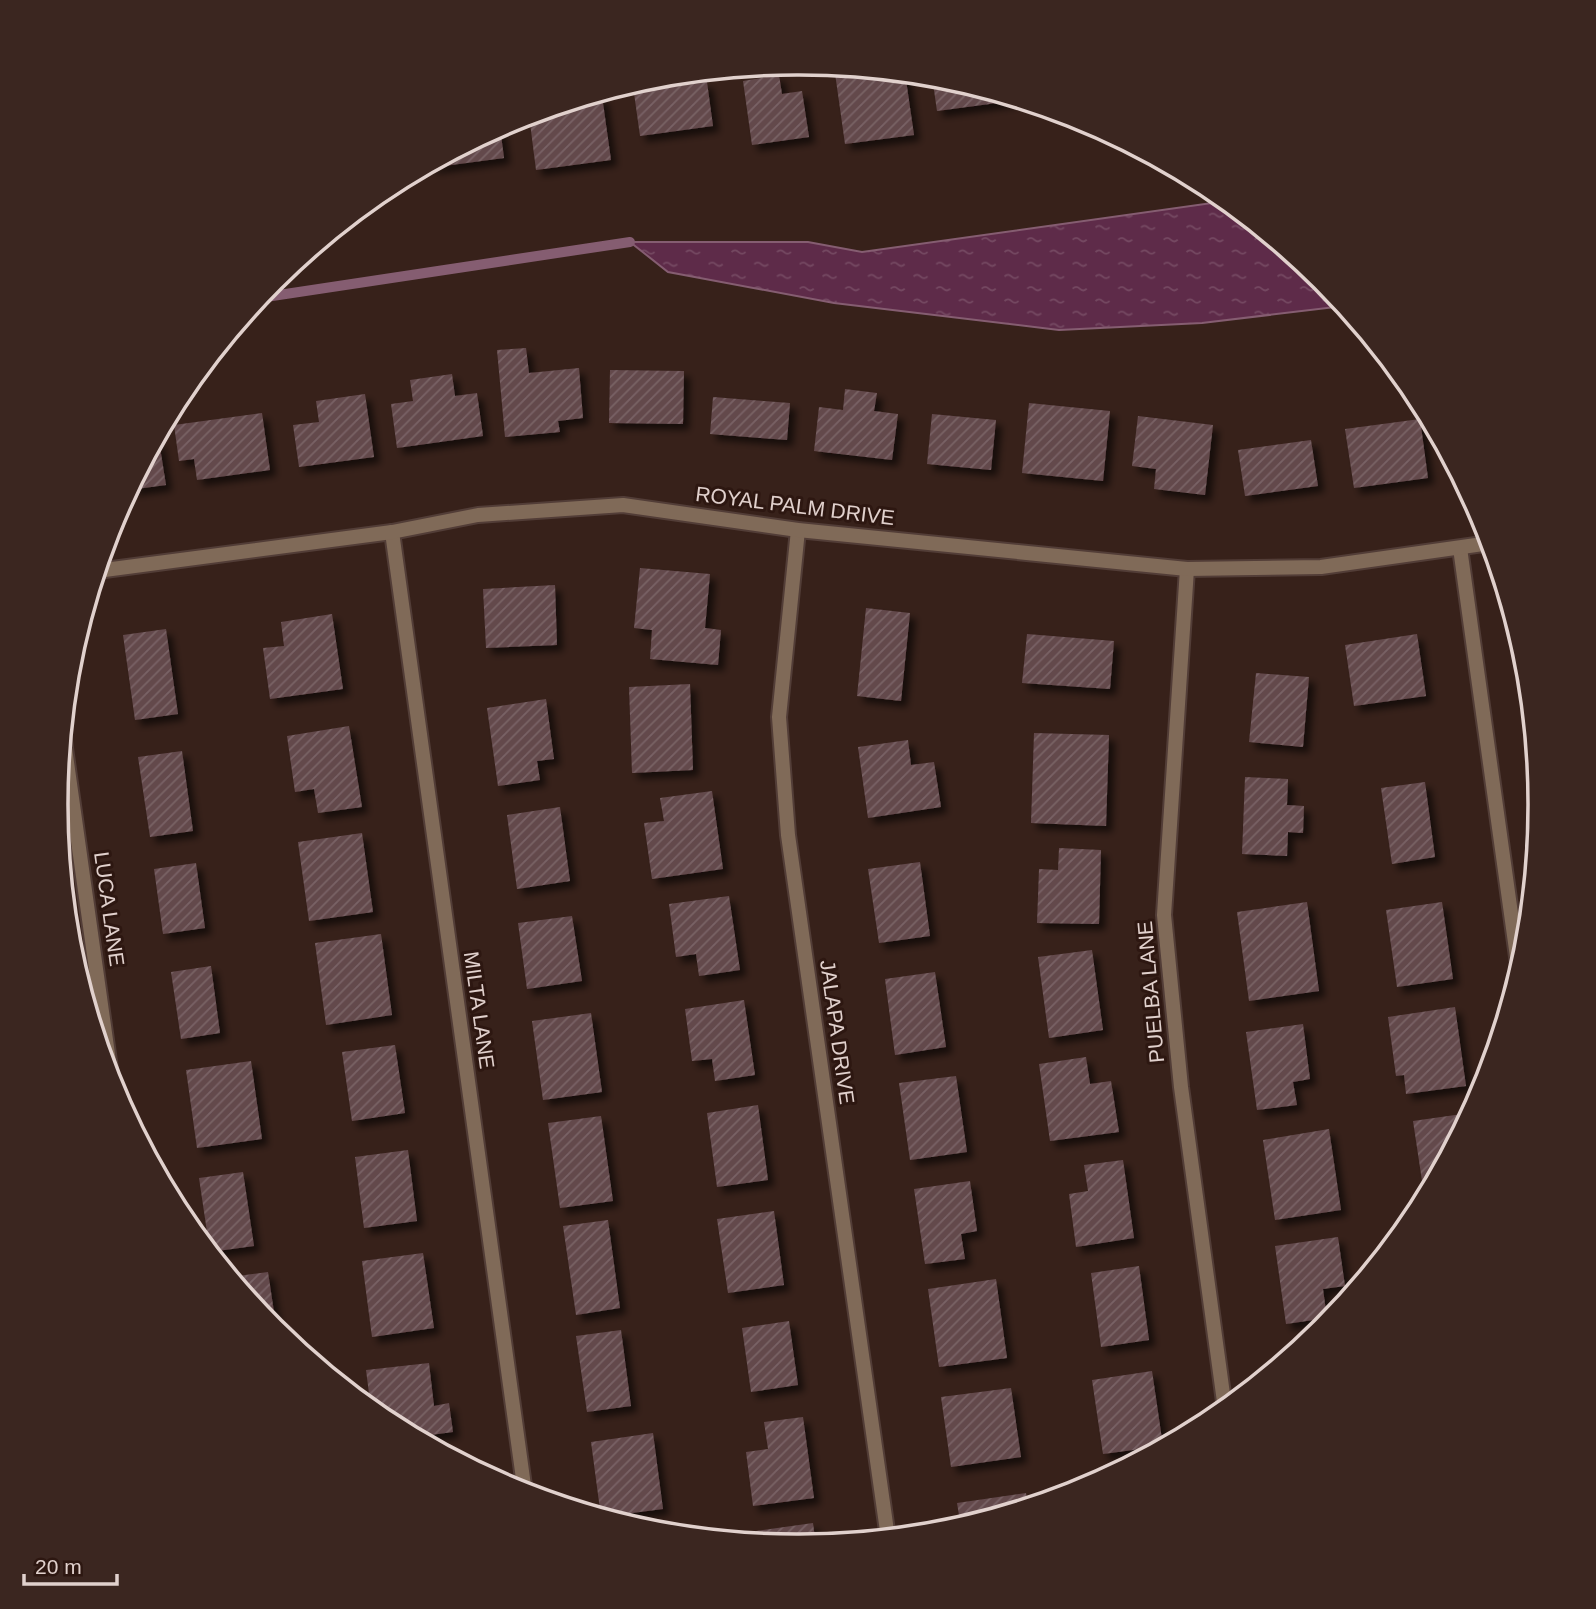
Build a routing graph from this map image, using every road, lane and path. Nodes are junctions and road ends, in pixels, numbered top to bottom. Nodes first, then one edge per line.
1 (798, 530) junction
2 (392, 531) junction
3 (1479, 545) edge
4 (1460, 548) junction
5 (1187, 569) junction
6 (107, 570) edge
7 (69, 778) edge
8 (1515, 942) edge
9 (105, 1032) edge
10 (1223, 1396) edge
11 (523, 1481) edge
12 (887, 1529) edge

1 - 2 street, ROYAL PALM DRIVE
1 - 5 street, ROYAL PALM DRIVE
1 - 12 street, JALAPA DRIVE
2 - 6 street, ROYAL PALM DRIVE
2 - 11 street, MILTA LANE
3 - 4 street, ROYAL PALM DRIVE
4 - 5 street, ROYAL PALM DRIVE
4 - 8 street
5 - 10 street, PUELBA LANE
7 - 9 street, LUCA LANE

